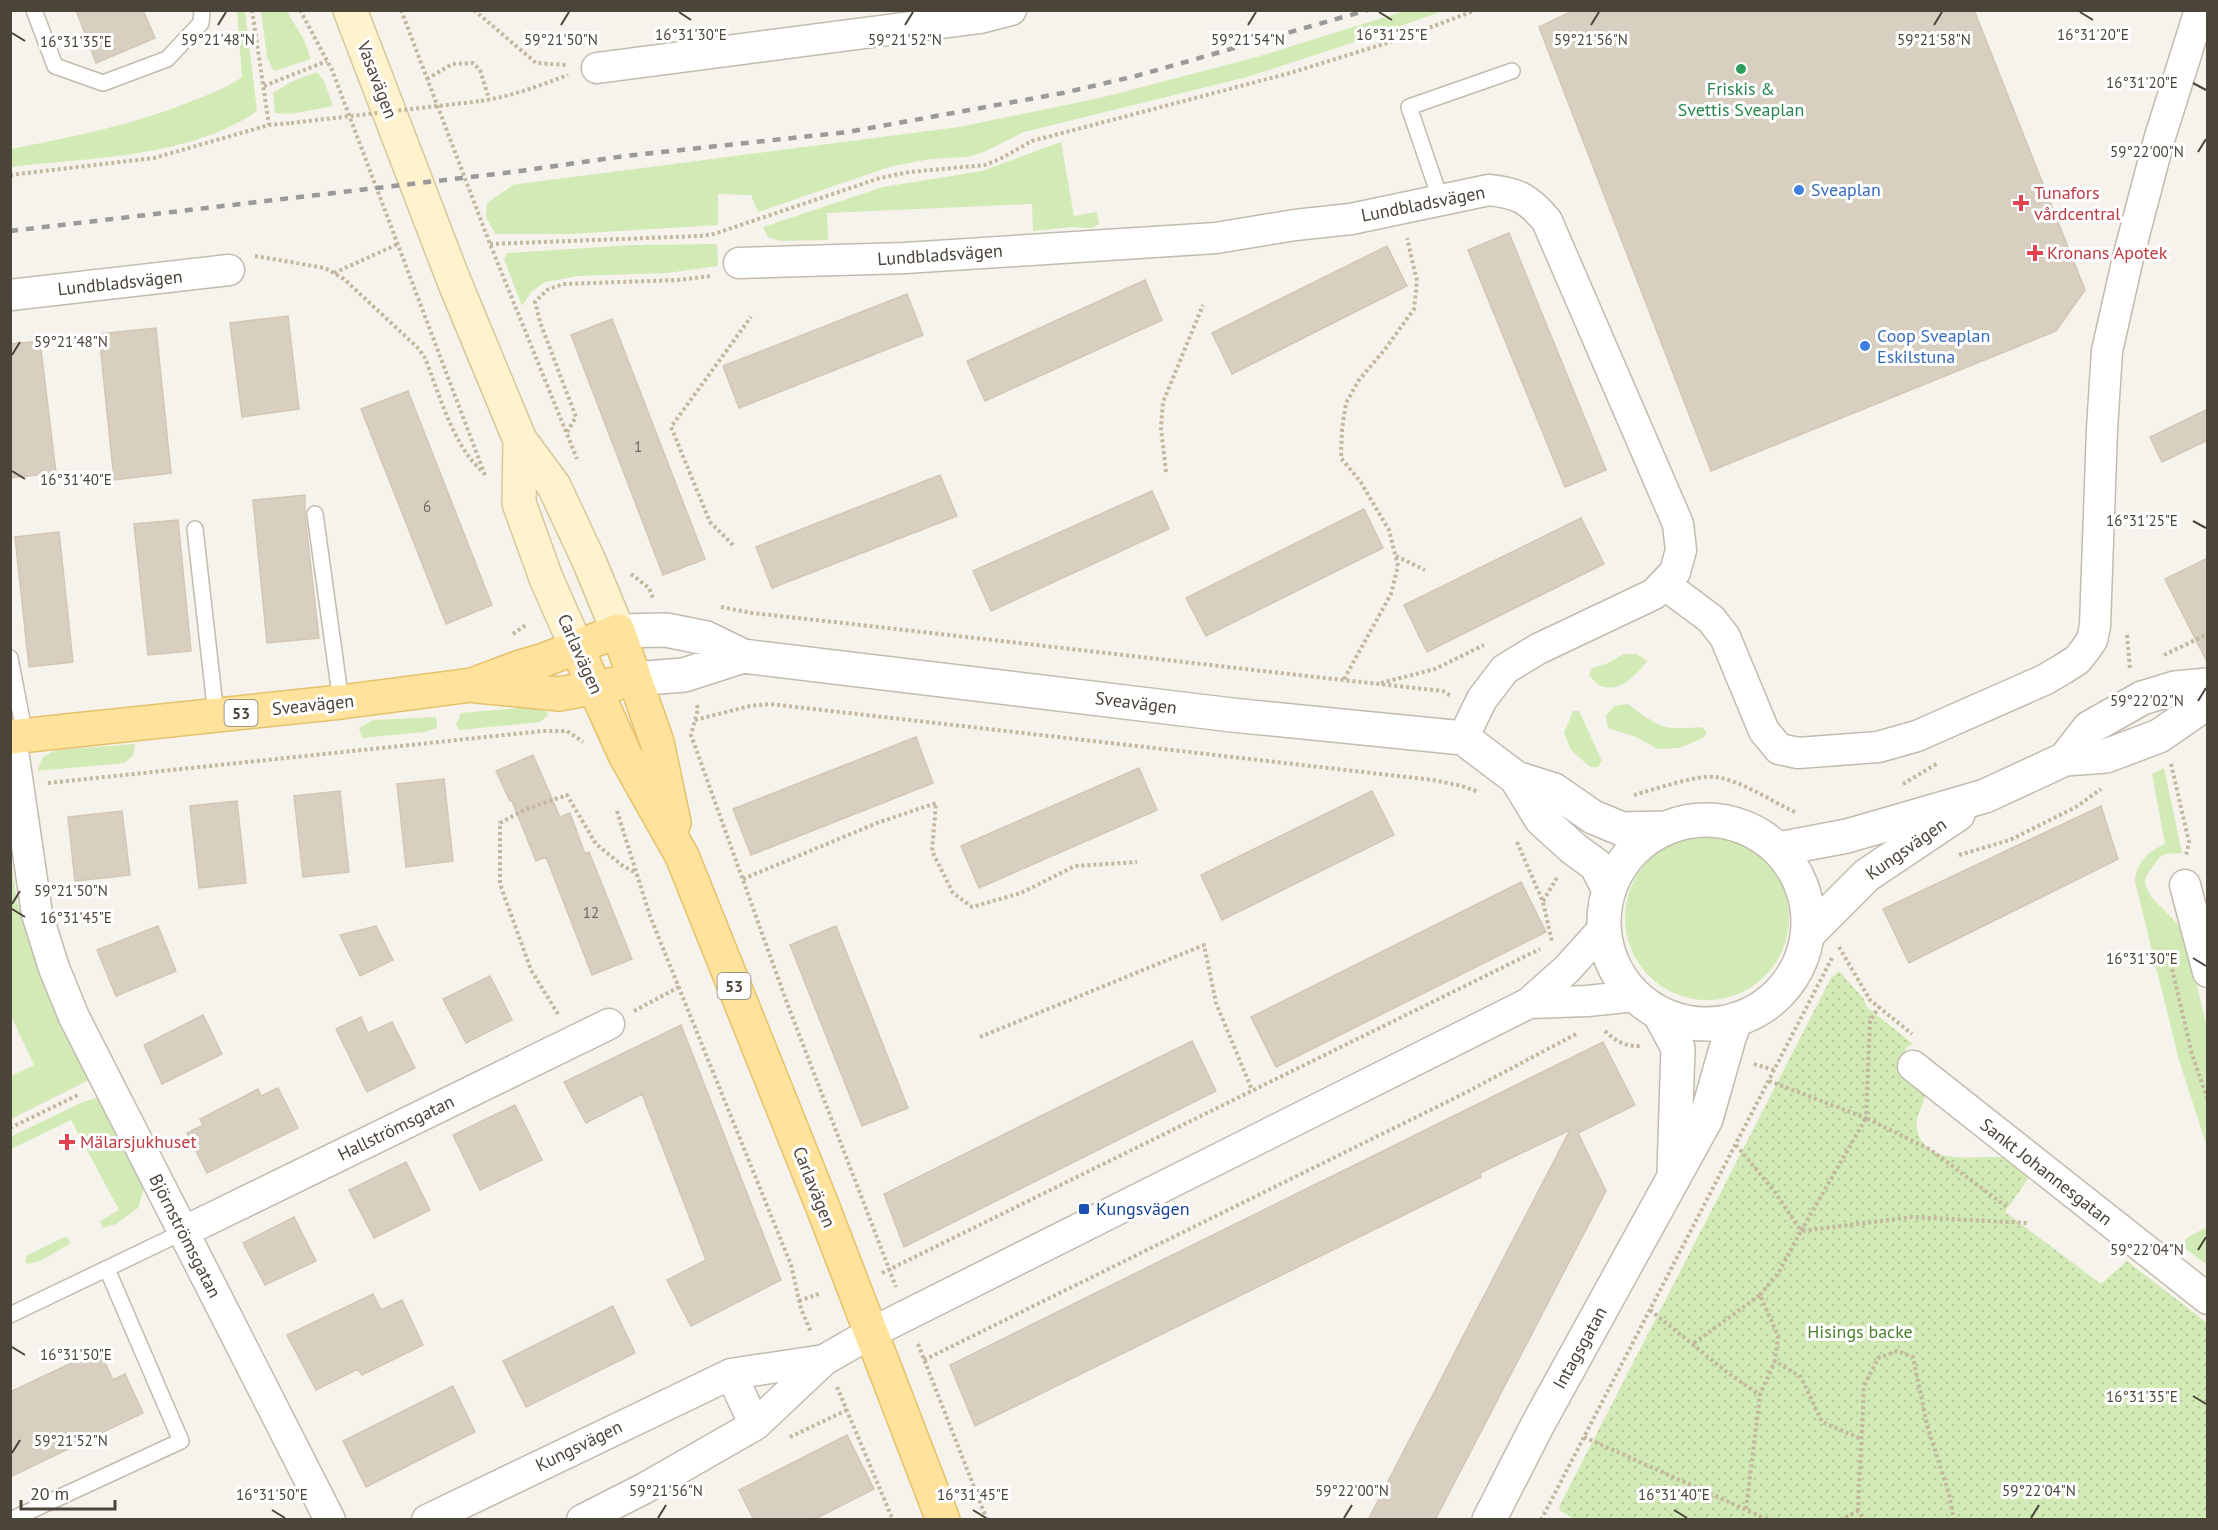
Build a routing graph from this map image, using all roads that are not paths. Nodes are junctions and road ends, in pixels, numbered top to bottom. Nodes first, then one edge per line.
1 (34, 10) edge
2 (202, 10) edge
3 (350, 10) edge
4 (1011, 10) edge
5 (2200, 10) edge
6 (980, 14) edge
7 (597, 68) road end
8 (1512, 71) dead end
9 (403, 150) joint
10 (1441, 201) junction
11 (739, 263) road end
12 (229, 270) road end
13 (10, 295) edge
14 (520, 440) junction
15 (315, 514) dead end
16 (195, 529) dead end
17 (1664, 584) junction
18 (618, 631) junction
19 (576, 646) junction
20 (744, 656) junction
21 (10, 658) edge
22 (634, 679) junction
23 (472, 685) junction
24 (2208, 685) edge
25 (595, 689) junction
26 (2208, 697) edge
27 (341, 702) junction
28 (216, 715) junction
29 (16, 737) edge
30 (1463, 738) junction
31 (2065, 759) junction
32 (1516, 778) junction
33 (1985, 796) junction
34 (1666, 828) junction
35 (1778, 849) junction
36 (682, 856) junction
37 (2185, 885) road end
38 (1609, 890) junction
39 (1605, 927) junction
40 (1808, 934) junction
41 (2208, 972) edge
42 (1529, 1003) junction
43 (1647, 1004) junction
44 (1736, 1019) junction
45 (609, 1024) road end
46 (1913, 1066) road end
47 (1674, 1178) junction
48 (183, 1232) junction
49 (107, 1269) junction
50 (2208, 1299) edge
51 (10, 1315) edge
52 (871, 1333) junction
53 (824, 1360) junction
54 (731, 1374) junction
55 (755, 1425) junction
56 (17, 1517) dead end
57 (330, 1520) edge
58 (427, 1520) edge
59 (582, 1520) edge
60 (943, 1520) edge
61 (1490, 1520) edge

1 - 2 lane
3 - 9 main road, Vasavägen
4 - 6 street
5 - 17 street
6 - 7 street
8 - 10 lane
9 - 14 main road, Carlavägen
10 - 11 street, Lundbladsvägen
10 - 17 street, Lundbladsvägen
12 - 13 street, Lundbladsvägen
14 - 18 main road, Carlavägen
14 - 19 main road, Carlavägen
15 - 27 lane
16 - 28 lane
17 - 30 street, Lundbladsvägen
18 - 19 main road, Sveavägen / 53
18 - 20 street, Sveavägen
18 - 22 main road, Carlavägen / 53
19 - 23 main road, Sveavägen / 53
19 - 25 main road, Carlavägen / 53
20 - 22 street, Sveavägen
20 - 30 street, Sveavägen
21 - 29 lane
22 - 25 main road, Sveavägen / 53
22 - 36 main road, Carlavägen / 53
23 - 25 main road, Sveavägen / 53
23 - 27 main road, Sveavägen / 53
24 - 31 street, Kungsvägen
25 - 36 main road, Carlavägen / 53
26 - 31 street, Kungsvägen
27 - 28 main road, Sveavägen / 53
28 - 29 main road, Sveavägen / 53
29 - 48 street, Björnströmsgatan
30 - 32 street
31 - 33 street, Kungsvägen
32 - 34 street
32 - 38 street
33 - 35 street, Kungsvägen
33 - 40 street, Kungsvägen
34 - 35 street
34 - 38 street
35 - 40 street
36 - 52 main road, Carlavägen / 53
37 - 41 street
38 - 39 street
39 - 42 street, Kungsvägen
39 - 43 street
40 - 44 street
42 - 43 street, Kungsvägen
42 - 52 street, Kungsvägen
43 - 44 street
43 - 47 street, Intagsgatan
44 - 47 street, Intagsgatan
45 - 48 street, Hallströmsgatan
46 - 50 street, Sankt Johannesgatan
47 - 61 street, Intagsgatan
48 - 49 lane
48 - 57 street, Björnströmsgatan
49 - 51 lane
49 - 56 lane
52 - 53 street, Kungsvägen
52 - 60 main road, Carlavägen / 53
53 - 54 street, Kungsvägen
53 - 55 street, Kungsvägen
54 - 55 street
54 - 58 street, Kungsvägen
55 - 59 street, Kungsvägen

